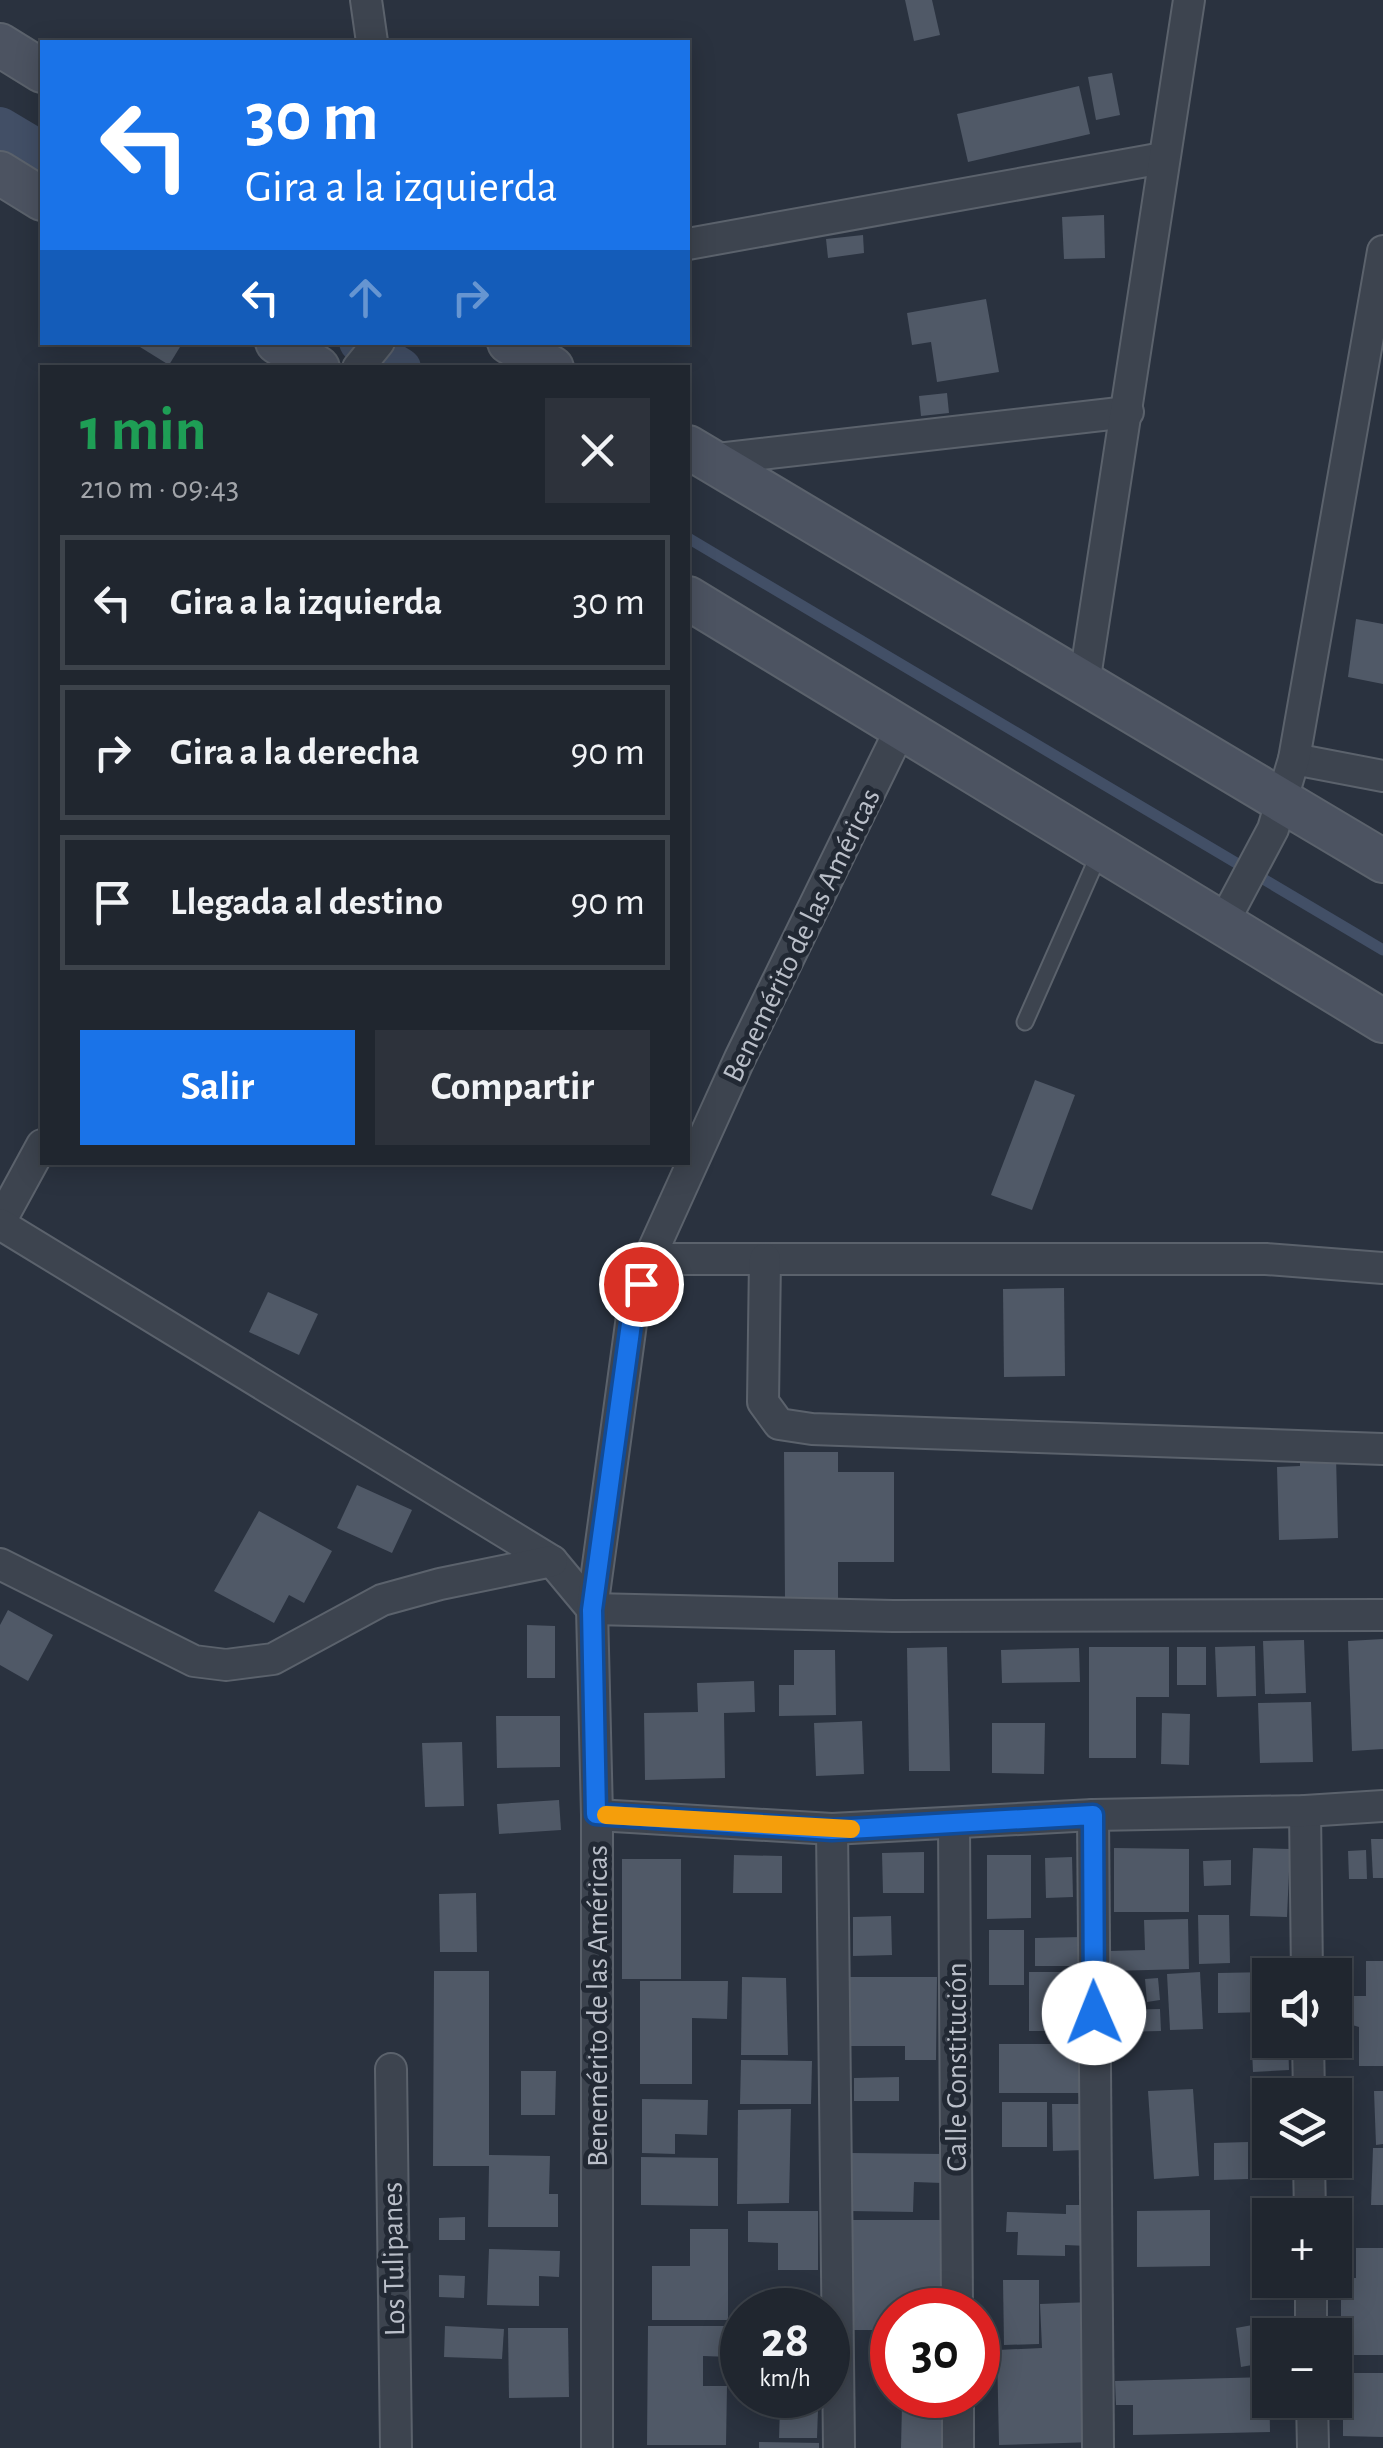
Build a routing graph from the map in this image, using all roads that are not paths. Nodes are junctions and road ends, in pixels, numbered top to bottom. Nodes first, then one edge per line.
1 (366, 0) edge
2 (1189, 0) edge
3 (372, 40) edge
4 (0, 45) edge
5 (40, 70) edge
6 (1163, 158) junction
7 (0, 174) edge
8 (40, 198) edge
9 (690, 244) edge
10 (1383, 251) edge
11 (282, 345) edge
12 (514, 345) edge
13 (313, 365) edge
14 (547, 365) edge
15 (1128, 412) junction
16 (698, 454) edge
17 (690, 599) edge
18 (1084, 684) junction
19 (902, 726) junction
20 (1294, 760) junction
21 (1383, 776) edge
22 (1279, 815) junction
23 (1102, 849) junction
24 (1383, 861) edge
25 (1230, 910) junction
26 (1383, 1021) edge
27 (1026, 1022) dead end
28 (40, 1150) edge
29 (0, 1223) edge
30 (649, 1260) junction
31 (765, 1260) junction
32 (1383, 1268) edge
33 (1383, 1449) edge
34 (552, 1561) junction
35 (0, 1564) edge
36 (592, 1610) junction
37 (1383, 1615) edge
38 (1383, 1806) edge
39 (1305, 1811) junction
40 (596, 1814) junction
41 (1093, 1815) junction
42 (954, 1824) junction
43 (832, 1830) junction
44 (1307, 1958) edge
45 (390, 2070) dead end
46 (958, 2288) edge
47 (958, 2418) edge
48 (1312, 2418) edge
49 (396, 2448) edge
50 (596, 2448) edge
51 (839, 2448) edge
52 (958, 2448) edge
53 (1098, 2448) edge
54 (1313, 2448) edge

1 - 3 street
2 - 6 street
4 - 5 street
6 - 9 street
6 - 15 street
7 - 8 street
10 - 20 street
11 - 13 street
12 - 14 street
15 - 16 street
15 - 18 street
16 - 18 street
17 - 19 street
18 - 22 street
19 - 23 street
19 - 30 street, Benemérito de las Américas
20 - 21 street
20 - 22 street
22 - 24 street
22 - 25 street
23 - 25 street
23 - 27 lane
25 - 26 street
28 - 29 street
29 - 34 street
30 - 31 street
30 - 36 street, Benemérito de las Américas
31 - 32 street
31 - 33 street
34 - 35 street
34 - 36 street
36 - 37 street
36 - 40 street, Benemérito de las Américas
38 - 39 street
39 - 41 street
39 - 44 street
40 - 43 street
40 - 50 street, Benemérito de las Américas
41 - 42 street
41 - 53 street
42 - 43 street
42 - 46 street, Calle Constitución
43 - 51 street
45 - 49 street, Los Tulipanes
47 - 52 street
48 - 54 street

